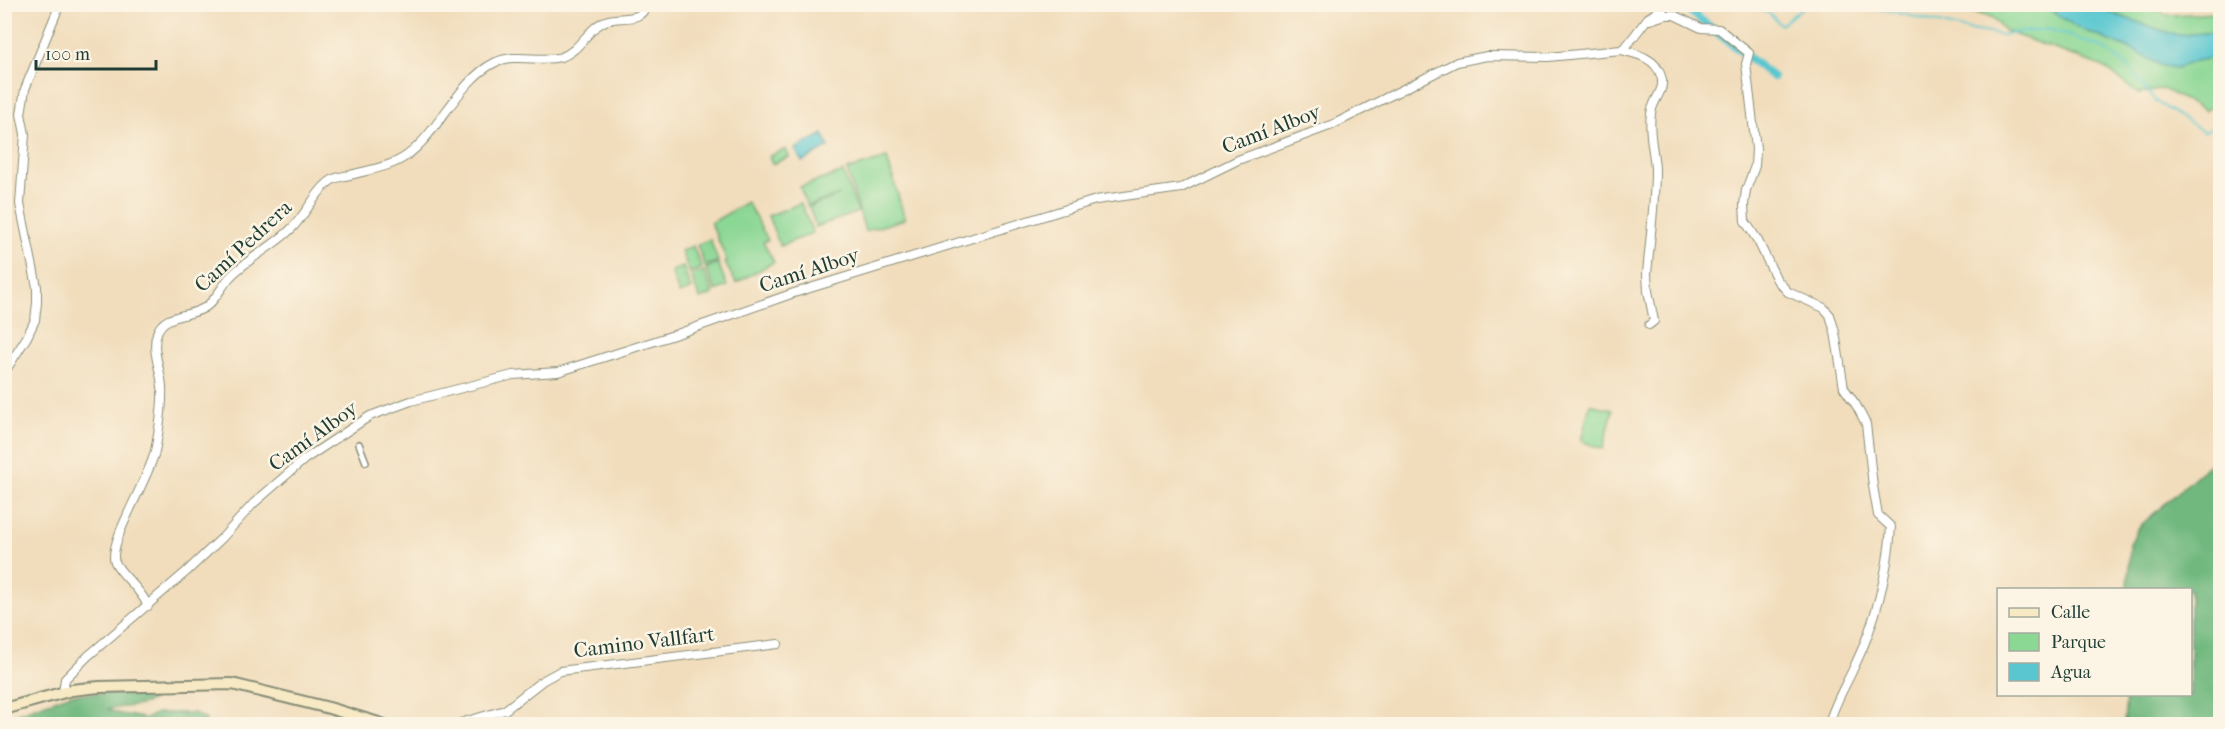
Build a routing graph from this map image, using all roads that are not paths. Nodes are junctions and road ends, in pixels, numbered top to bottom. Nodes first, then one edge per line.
1 (60, 4) edge
2 (646, 4) edge
3 (1669, 4) edge
4 (1641, 26) junction
5 (1621, 50) junction
6 (1649, 325) dead end
7 (4, 374) edge
8 (359, 444) dead end
9 (366, 462) dead end
10 (148, 606) junction
11 (778, 644) dead end
12 (63, 692) junction
13 (4, 709) edge
14 (382, 724) edge
15 (457, 724) edge
16 (1828, 724) edge

1 - 7 street
2 - 10 street, Camí Pedrera
3 - 4 street
4 - 5 street
4 - 16 street
5 - 6 street
5 - 10 street, Camí Alboy
8 - 9 street
10 - 12 street, Camí Alboy
11 - 15 street, Camino Vallfart
12 - 13 main road
12 - 14 main road

